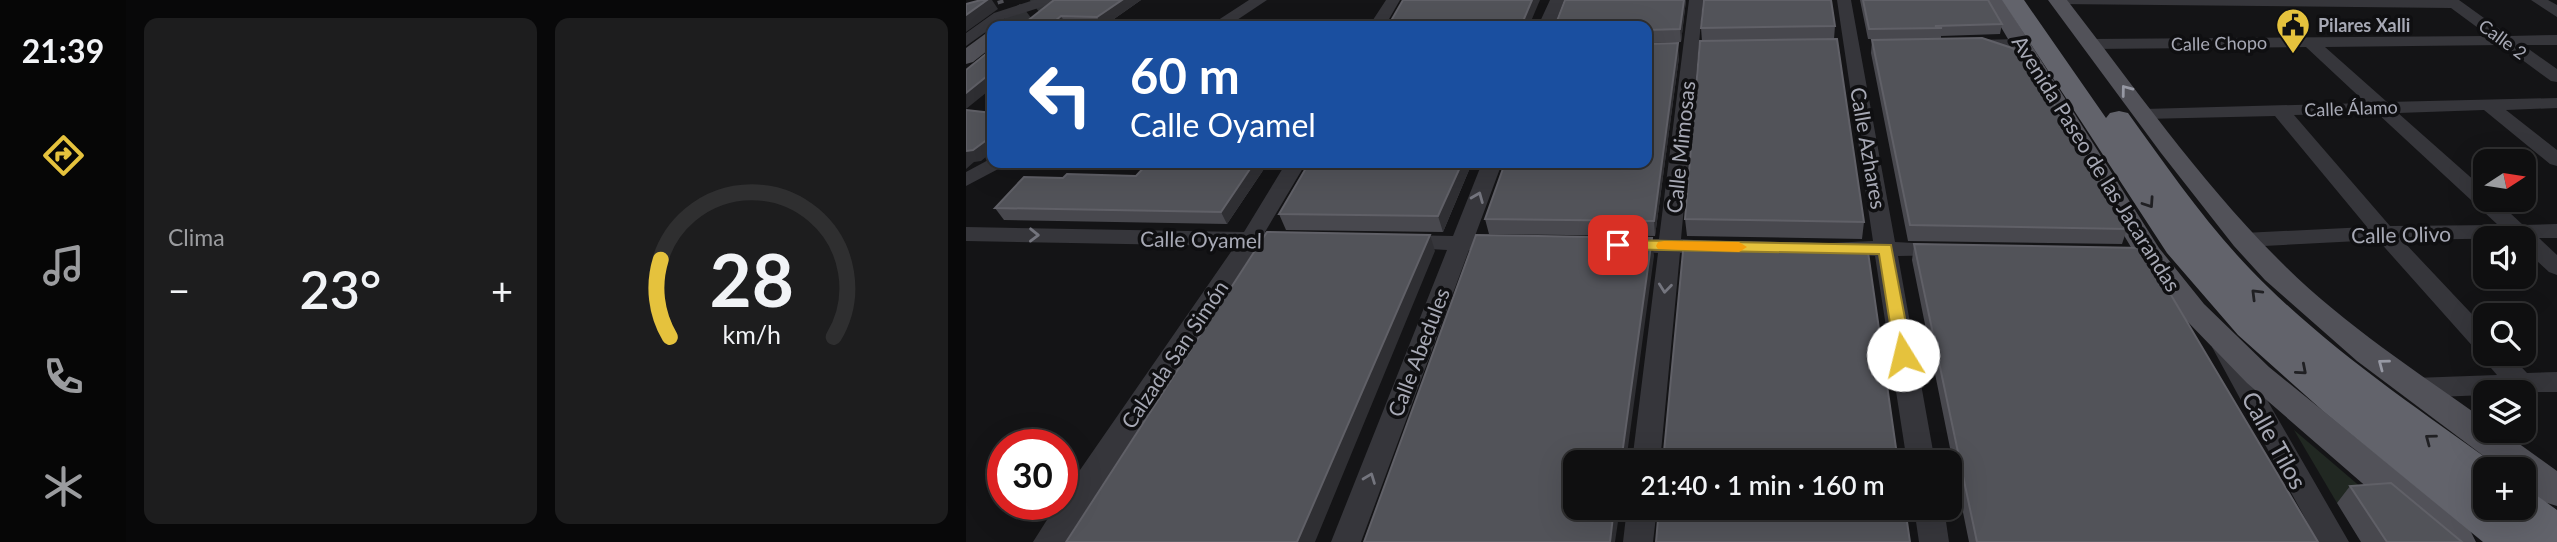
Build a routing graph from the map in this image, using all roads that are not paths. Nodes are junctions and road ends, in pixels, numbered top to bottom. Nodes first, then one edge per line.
1 (1049, 0) edge
2 (1060, 0) edge
3 (1260, 0) edge
4 (1393, 0) edge
5 (1557, 0) edge
6 (1696, 0) edge
7 (1844, 0) edge
8 (2056, 0) edge
9 (2538, 0) edge
10 (2004, 1) edge
11 (2452, 2) edge
12 (2557, 12) edge
13 (992, 21) edge
14 (1024, 21) edge
15 (1225, 21) edge
16 (1380, 21) edge
17 (1548, 21) edge
18 (987, 25) edge
19 (2037, 28) edge
20 (2505, 40) junction
21 (2557, 40) edge
22 (966, 41) edge
23 (987, 42) edge
24 (2310, 42) junction
25 (2091, 44) junction
26 (1956, 46) edge
27 (987, 57) edge
28 (966, 58) edge
29 (966, 74) edge
30 (2557, 77) edge
31 (2557, 103) edge
32 (2489, 105) junction
33 (2382, 108) junction
34 (2280, 110) junction
35 (2144, 114) junction
36 (2557, 160) edge
37 (987, 164) edge
38 (966, 166) edge
39 (987, 167) edge
40 (1293, 168) edge
41 (1490, 168) edge
42 (966, 180) edge
43 (2512, 226) edge
44 (2557, 231) edge
45 (2384, 233) junction
46 (2536, 233) edge
47 (2473, 234) edge
48 (968, 235) edge
49 (1250, 240) junction
50 (2244, 240) junction
51 (1320, 241) edge
52 (1376, 242) edge
53 (1460, 243) junction
54 (1530, 244) edge
55 (1600, 245) edge
56 (1670, 246) junction
57 (1737, 247) edge
58 (1818, 248) edge
59 (2536, 248) edge
60 (1886, 249) junction
61 (1969, 250) edge
62 (2557, 267) edge
63 (2473, 331) edge
64 (2219, 338) junction
65 (2505, 366) edge
66 (2517, 380) edge
67 (2557, 383) edge
68 (2536, 384) edge
69 (2473, 386) edge
70 (2413, 388) junction
71 (1647, 450) edge
72 (1919, 450) edge
73 (2473, 472) edge
74 (2557, 491) edge
75 (1641, 520) edge
76 (1931, 520) edge
77 (2557, 522) edge
78 (2515, 526) edge
79 (2557, 535) edge
80 (1048, 542) edge
81 (1346, 542) edge
82 (1638, 542) edge
83 (1934, 542) edge
84 (2334, 542) edge
85 (2457, 542) edge

1 - 13 street
2 - 14 street
3 - 15 street
4 - 16 street
5 - 17 street
6 - 56 street, Calle Mimosas
7 - 60 street, Calle Azhares
8 - 11 street
8 - 25 main road
9 - 12 street
10 - 19 main road, Avenida Paseo de las Jacarandas
11 - 20 street, Calle 2
18 - 22 street
19 - 26 street
19 - 64 main road, Avenida Paseo de las Jacarandas
73 -> 19 highway
19 -> 78 highway
20 - 21 street, Calle Chopo
20 - 24 street, Calle Chopo
20 - 30 street, Calle 2
23 - 28 main road
24 - 25 street, Calle Chopo
24 - 33 street
35 -> 25 main road
27 - 29 street
31 - 32 street, Calle Álamo
32 - 33 street, Calle Álamo
32 - 36 street
33 - 34 street, Calle Álamo
33 - 43 street
34 - 35 street, Calle Álamo
34 - 45 street
35 - 50 main road
37 - 38 street
39 - 42 street
40 - 49 street, Calzada San Simón
53 -> 41 street, Calle Abedules
44 - 46 street, Calle Olivo
45 - 47 street, Calle Olivo
45 - 50 street, Calle Olivo
45 - 63 street
48 -> 49 street, Calle Oyamel
49 - 51 street, Calle Oyamel
49 - 80 street, Calzada San Simón
70 -> 50 main road
52 - 53 street
53 - 54 street
81 -> 53 street, Calle Abedules
55 - 56 street
56 - 57 street
56 -> 71 street, Calle Mimosas
58 - 60 street
59 - 62 street
60 - 61 street
60 - 72 street, Calle Azhares
64 - 84 street, Calle Tilos
64 - 85 main road, Avenida Paseo de las Jacarandas
65 - 66 street
67 - 68 street
69 - 70 street
70 - 74 main road
75 - 82 street
76 - 83 street
77 - 78 highway
78 - 79 highway

